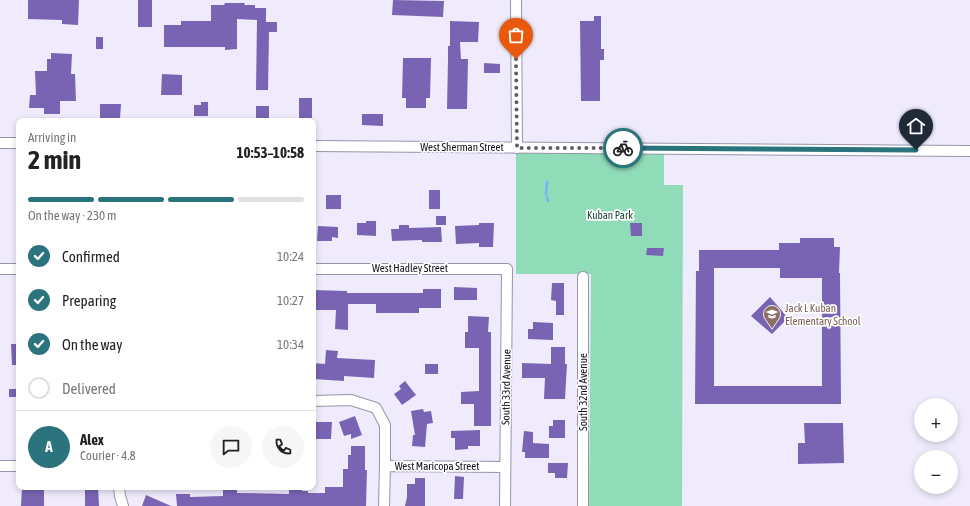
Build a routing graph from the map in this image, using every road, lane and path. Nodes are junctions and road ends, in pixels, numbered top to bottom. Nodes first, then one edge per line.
1 (516, 0) edge
2 (0, 143) edge
3 (16, 143) edge
4 (316, 146) edge
5 (517, 148) junction
6 (970, 151) edge
7 (507, 268) joint
8 (0, 269) edge
9 (16, 269) edge
10 (316, 269) edge
11 (583, 277) dead end
12 (316, 401) edge
13 (0, 466) edge
14 (16, 466) edge
15 (385, 466) junction
16 (505, 466) junction
17 (119, 490) edge
18 (123, 506) edge
19 (384, 506) edge
20 (505, 506) edge
21 (583, 506) edge

1 - 5 street
2 - 3 street
4 - 5 street, West Sherman Street
5 - 6 street, West Sherman Street
7 - 10 street, West Hadley Street
7 - 16 street, South 33rd Avenue
8 - 9 street
11 - 21 street, South 32nd Avenue
12 - 15 street
13 - 14 street
15 - 16 street, West Maricopa Street
15 - 19 street, West Maricopa Street
16 - 20 street, South 33rd Avenue
17 - 18 street

